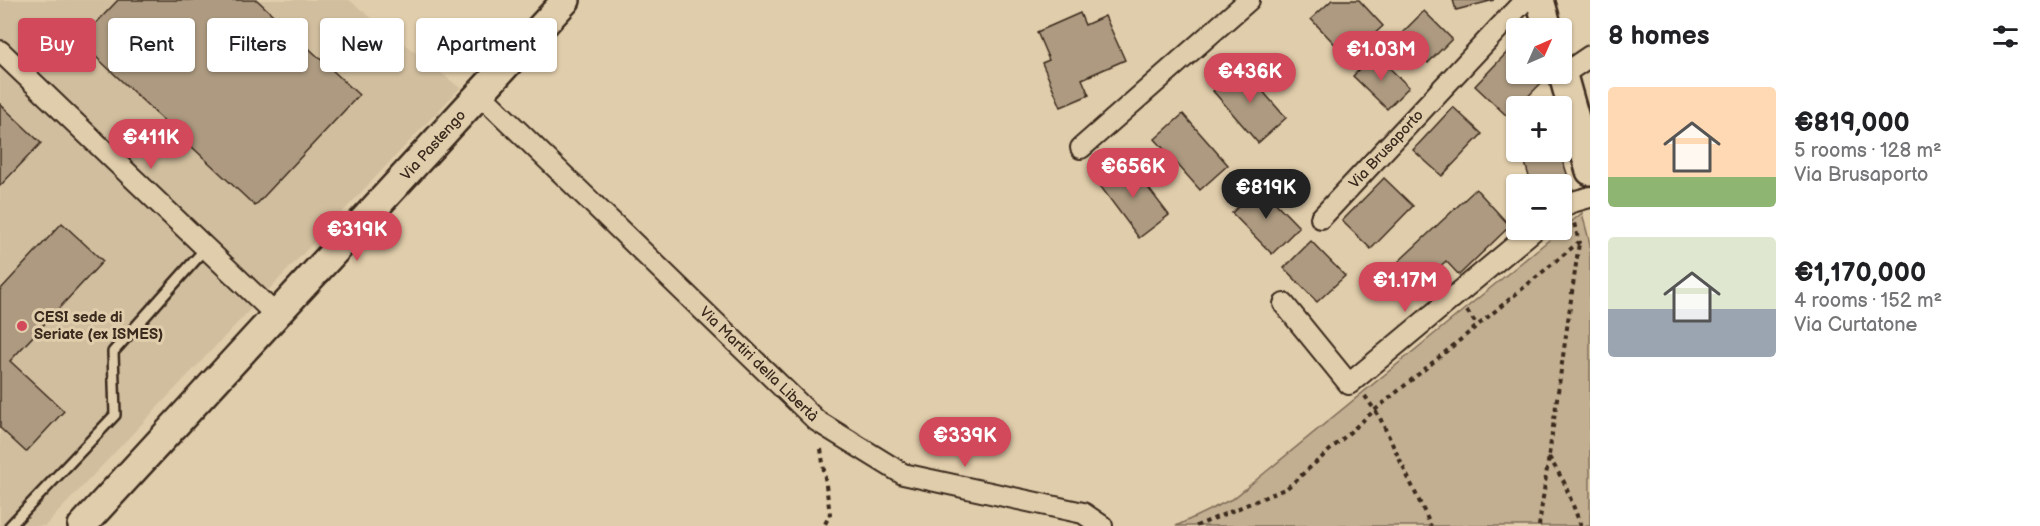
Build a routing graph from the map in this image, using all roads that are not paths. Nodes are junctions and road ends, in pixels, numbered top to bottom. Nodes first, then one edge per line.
1 (566, 0) edge
2 (1249, 0) edge
3 (1525, 0) edge
4 (1540, 0) edge
5 (1545, 18) edge
6 (0, 51) edge
7 (1590, 56) edge
8 (1572, 67) edge
9 (1565, 84) edge
10 (480, 94) junction
11 (1081, 148) dead end
12 (1590, 171) edge
13 (1590, 197) edge
14 (1572, 203) edge
15 (1321, 218) dead end
16 (1522, 240) edge
17 (206, 248) junction
18 (1284, 304) dead end
19 (277, 316) junction
20 (116, 493) junction
21 (10, 526) edge
22 (82, 526) edge
23 (97, 526) edge
24 (1102, 526) edge

1 - 10 street, Via Pastengo
2 - 11 street
3 - 15 street, Via Brusaporto
4 - 5 street
6 - 17 street
7 - 8 street
9 - 12 street
10 - 19 street, Via Pastengo
10 - 24 street, Via Martiri della Libertà
13 - 14 street
16 - 18 street
17 - 19 street
17 - 21 lane
19 - 20 street, Via Pastengo
20 - 22 street, Via Pastengo
20 - 23 street, Via Pastengo

